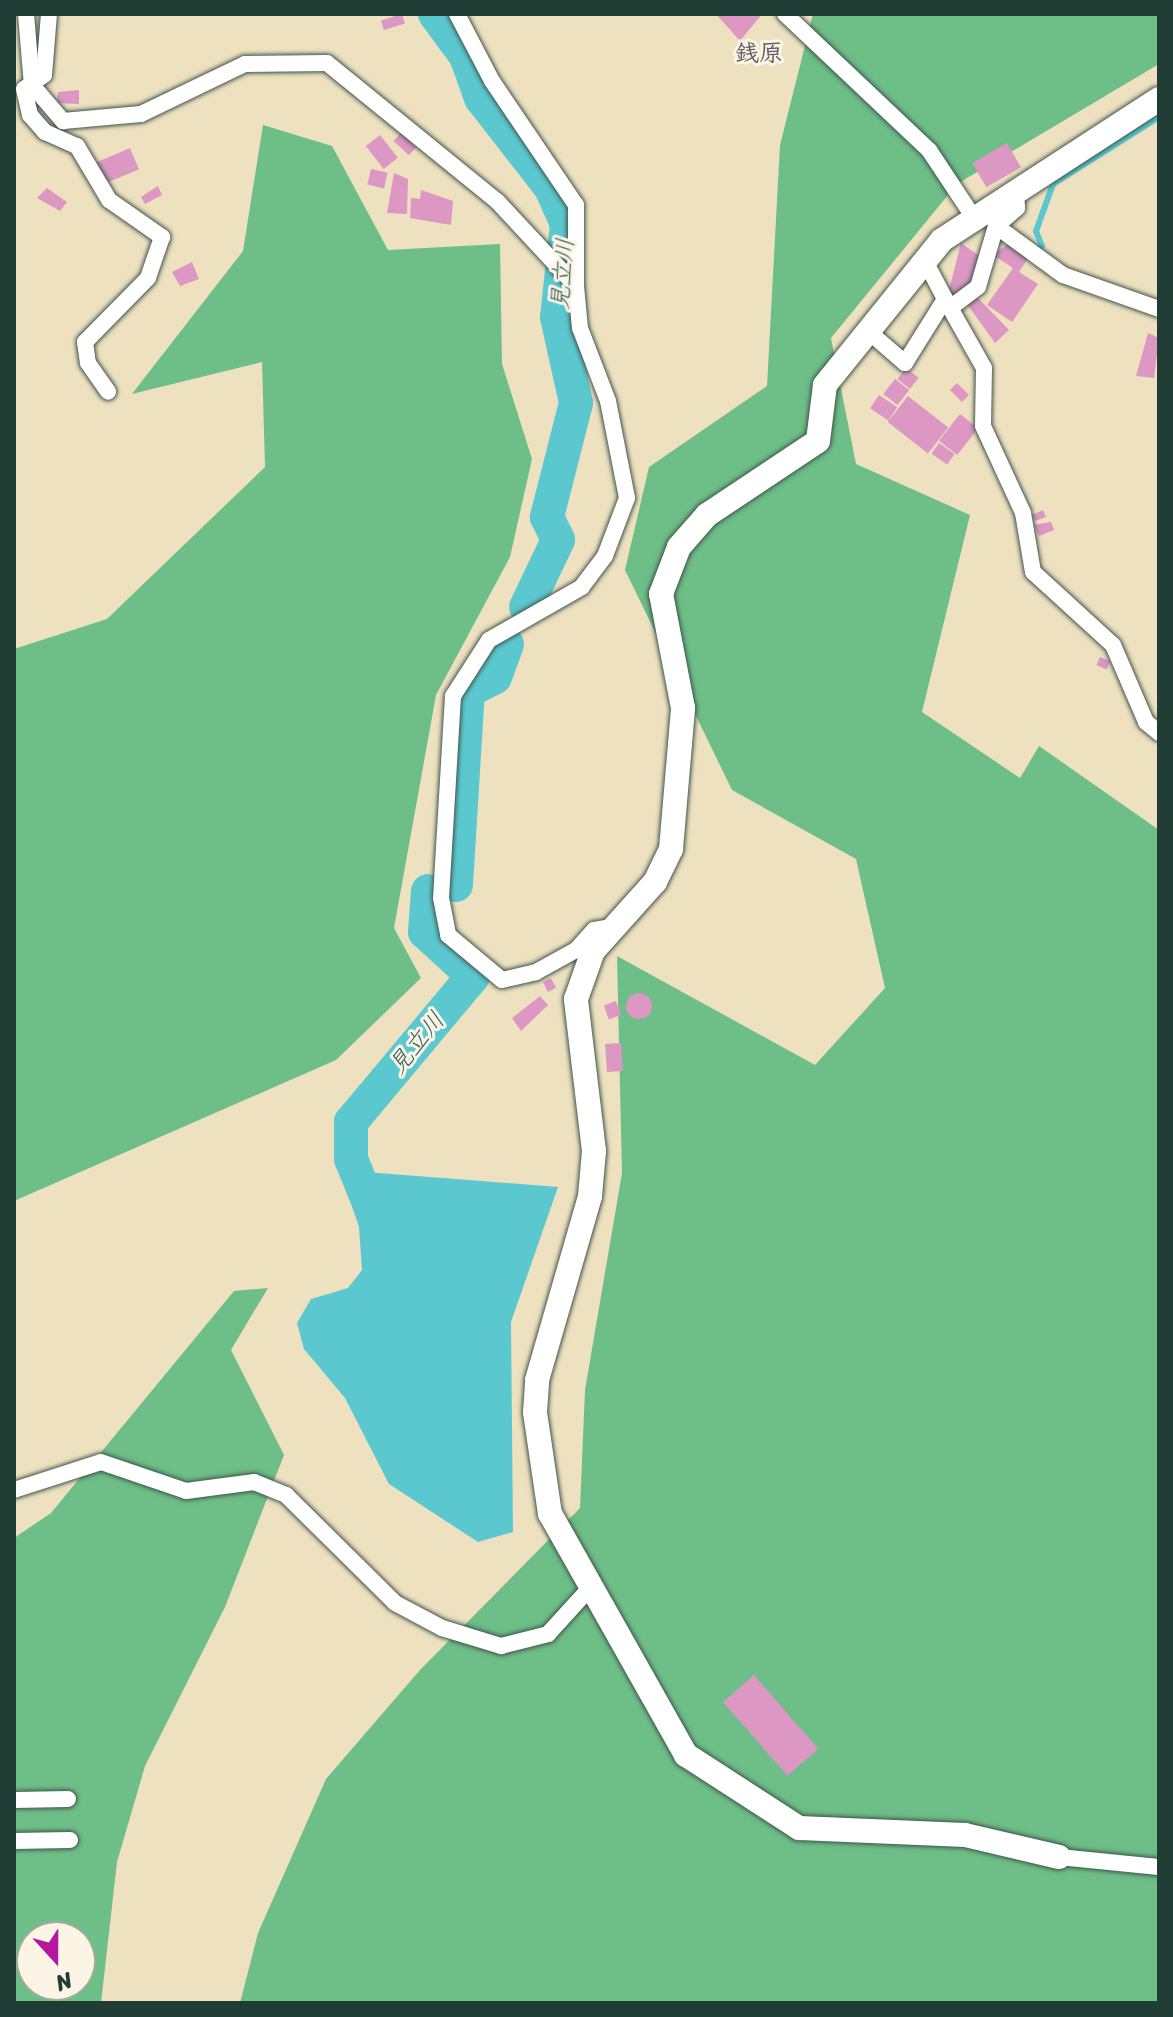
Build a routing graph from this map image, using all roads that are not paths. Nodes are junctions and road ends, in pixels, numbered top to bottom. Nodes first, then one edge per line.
1 (27, 14) edge
2 (49, 14) edge
3 (457, 14) edge
4 (785, 14) edge
5 (32, 85) junction
6 (1159, 99) edge
7 (985, 222) junction
8 (925, 261) junction
9 (566, 275) junction
10 (947, 304) junction
11 (1159, 309) edge
12 (868, 331) junction
13 (108, 392) dead end
14 (1159, 733) edge
15 (617, 926) junction
16 (14, 1490) edge
17 (588, 1590) junction
18 (68, 1799) dead end
19 (14, 1800) edge
20 (70, 1840) dead end
21 (14, 1841) edge
22 (1059, 1857) joint
23 (1159, 1867) edge

1 - 5 street
2 - 5 street
3 - 9 street
4 - 7 street
5 - 9 street
5 - 13 street
6 - 7 street
7 - 8 street
7 - 10 street
7 - 11 street
8 - 10 street
8 - 12 street
9 - 15 street
10 - 12 street
10 - 14 street
12 - 15 street
15 - 17 street
16 - 17 street
17 - 22 street
18 - 19 street
20 - 21 street
22 - 23 street

